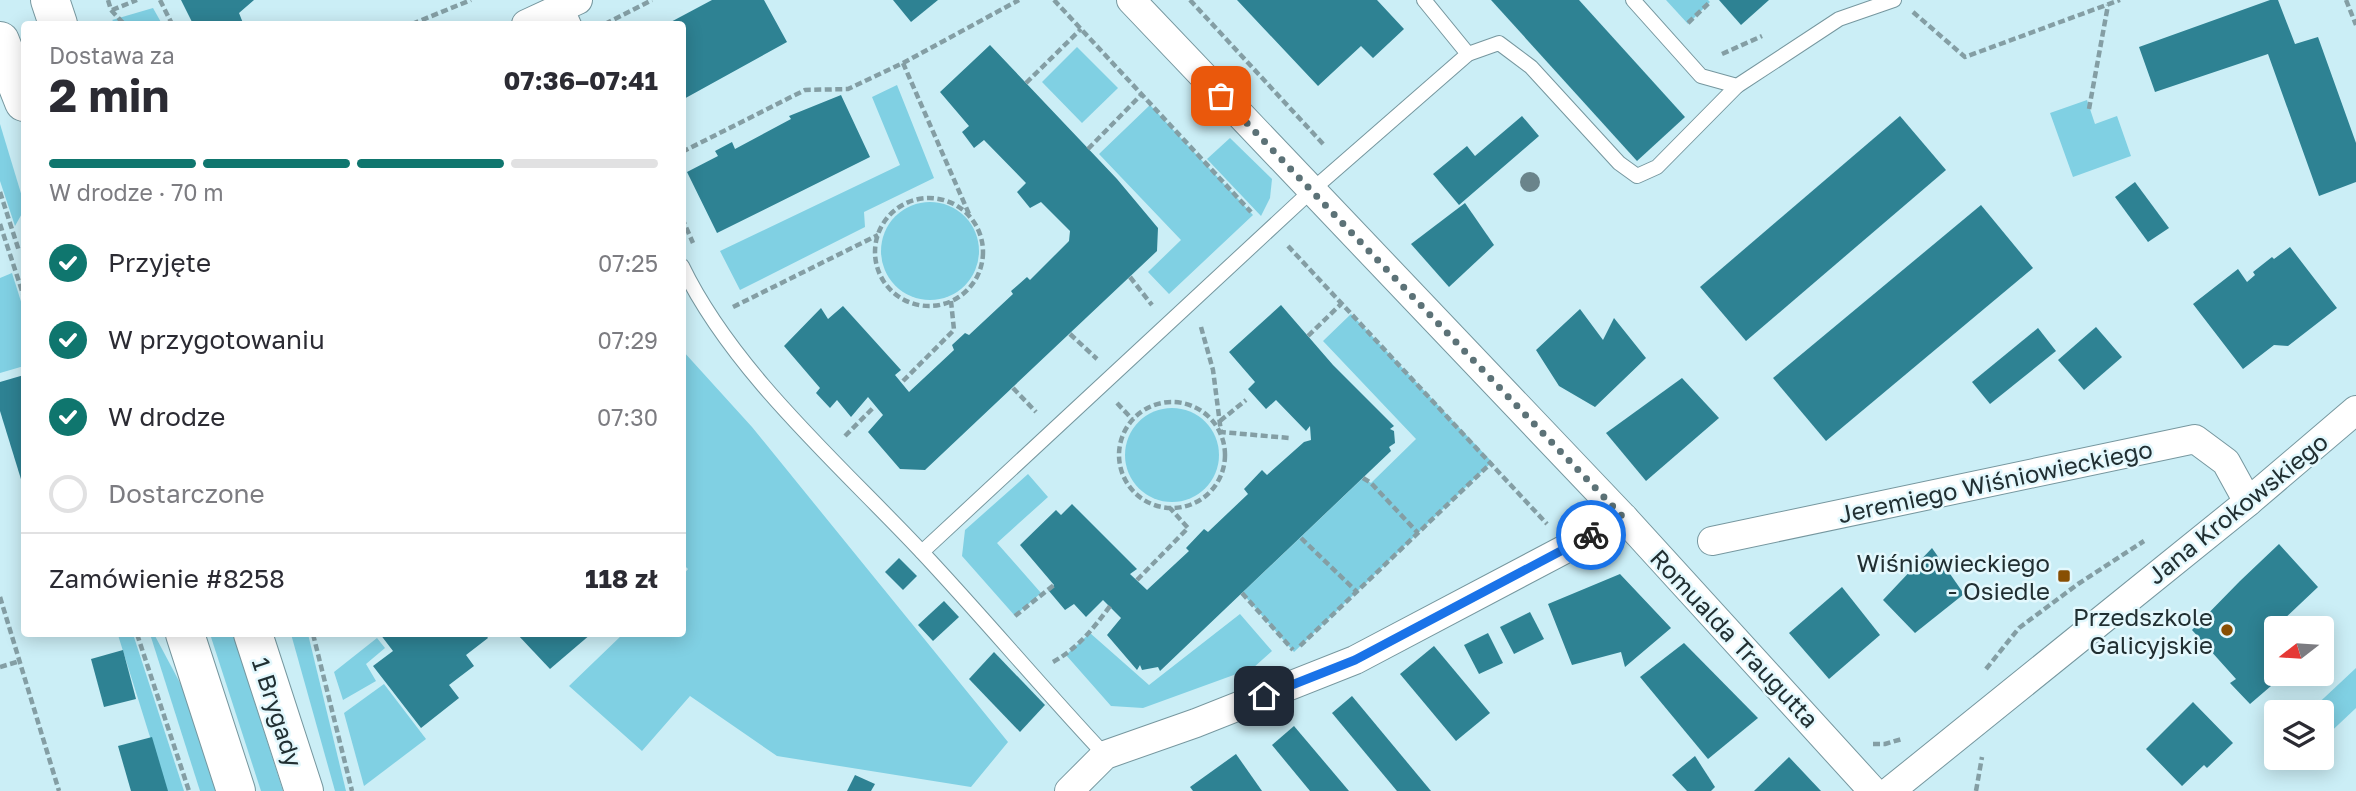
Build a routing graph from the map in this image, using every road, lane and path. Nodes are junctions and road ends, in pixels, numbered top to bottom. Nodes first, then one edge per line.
1 (50, 0) edge
2 (108, 0) edge
3 (137, 0) edge
4 (160, 0) edge
5 (471, 0) edge
6 (652, 0) edge
7 (1019, 0) edge
8 (1054, 0) edge
9 (1131, 0) edge
10 (1190, 0) edge
11 (1424, 0) edge
12 (1633, 0) edge
13 (1894, 0) edge
14 (2120, 0) edge
15 (2346, 0) edge
16 (1710, 2) dead end
17 (2108, 4) junction
18 (1908, 7) dead end
19 (111, 10) junction
20 (573, 10) edge
21 (57, 21) edge
22 (121, 21) edge
23 (170, 21) edge
24 (419, 21) edge
25 (536, 21) edge
26 (611, 21) edge
27 (1688, 24) dead end
28 (2356, 25) edge
29 (1081, 29) junction
30 (0, 41) edge
31 (1468, 54) junction
32 (903, 63) junction
33 (1026, 83) dead end
34 (1737, 86) junction
35 (21, 94) edge
36 (1142, 95) junction
37 (2089, 109) dead end
38 (1088, 149) dead end
39 (686, 150) edge
40 (1341, 165) junction
41 (1311, 191) junction
42 (0, 192) edge
43 (969, 215) junction
44 (0, 224) edge
45 (686, 227) edge
46 (1270, 229) junction
47 (878, 235) junction
48 (19, 251) dead end
49 (697, 252) dead end
50 (686, 274) edge
51 (1130, 278) dead end
52 (21, 288) edge
53 (726, 296) dead end
54 (951, 301) junction
55 (1162, 301) dead end
56 (1341, 304) junction
57 (733, 308) junction
58 (740, 317) dead end
59 (1200, 324) dead end
60 (1070, 334) dead end
61 (1308, 336) dead end
62 (1093, 369) dead end
63 (904, 381) dead end
64 (1013, 388) dead end
65 (1109, 395) dead end
66 (1246, 400) dead end
67 (873, 408) dead end
68 (2356, 410) edge
69 (1041, 418) dead end
70 (1132, 419) junction
71 (1220, 421) junction
72 (837, 427) dead end
73 (1221, 432) junction
74 (1289, 438) dead end
75 (1492, 463) junction
76 (1363, 478) dead end
77 (2248, 502) junction
78 (1170, 508) junction
79 (1624, 518) junction
80 (1418, 533) junction
81 (1556, 534) dead end
82 (1301, 538) dead end
83 (1712, 541) dead end
84 (922, 552) junction
85 (1137, 580) dead end
86 (1054, 585) dead end
87 (1357, 592) junction
88 (1242, 593) dead end
89 (0, 597) edge
90 (1110, 606) dead end
91 (1007, 608) dead end
92 (1015, 616) junction
93 (1023, 626) dead end
94 (138, 637) edge
95 (186, 637) edge
96 (254, 637) edge
97 (314, 637) edge
98 (1294, 652) junction
99 (1045, 653) dead end
100 (1284, 660) dead end
101 (20, 661) junction
102 (1052, 662) junction
103 (0, 667) edge
104 (1061, 671) dead end
105 (1906, 738) dead end
106 (1105, 755) junction
107 (1845, 758) junction
108 (59, 791) edge
109 (189, 791) edge
110 (236, 791) edge
111 (304, 791) edge
112 (352, 791) edge
113 (1069, 791) edge
114 (1873, 791) edge
115 (1890, 791) edge

1 - 21 street
2 - 19 path
3 - 19 path
4 - 23 path
5 - 24 path
6 - 26 path
7 - 32 path
8 - 29 path
9 - 41 street, Romualda Traugutta
10 - 40 path
11 - 31 lane
12 - 34 lane
13 - 34 lane
14 - 17 path
15 - 28 path
16 - 27 path
17 - 18 path
17 - 37 path
19 - 22 path
20 - 25 street
29 - 33 path
29 - 36 path
30 - 35 street
31 - 34 lane
31 - 40 lane
32 - 39 path
32 - 43 path
36 - 38 path
36 - 46 path
40 - 41 lane
41 - 46 lane
41 - 79 street, Romualda Traugutta
42 - 48 path
43 - 47 path
43 - 54 path
44 - 52 path
45 - 49 path
46 - 56 path
46 - 84 lane
47 - 54 path
47 - 57 path
50 - 84 lane
51 - 55 path
53 - 57 path
54 - 63 path
56 - 61 path
56 - 75 path
57 - 58 path
59 - 71 path
60 - 62 path
64 - 69 path
65 - 70 path
66 - 71 path
67 - 72 path
68 - 77 street, Jana Krokowskiego
70 - 73 path
70 - 78 path
71 - 73 path
73 - 74 path
73 - 78 path
75 - 80 path
75 - 81 path
76 - 80 path
77 - 83 street, Jeremiego Wiśniowieckiego
77 - 115 street, Jana Krokowskiego
78 - 85 path
79 - 106 street
79 - 107 street, Romualda Traugutta
80 - 87 path
82 - 87 path
84 - 106 lane
86 - 92 path
87 - 98 path
88 - 98 path
89 - 101 path
90 - 102 path
91 - 92 path
92 - 93 path
94 - 109 path
95 - 110 street
96 - 111 street, 1 Brygady
97 - 112 path
98 - 100 path
99 - 102 path
101 - 103 path
101 - 108 path
102 - 104 path
105 - 107 path
106 - 113 street
107 - 114 street, Romualda Traugutta

